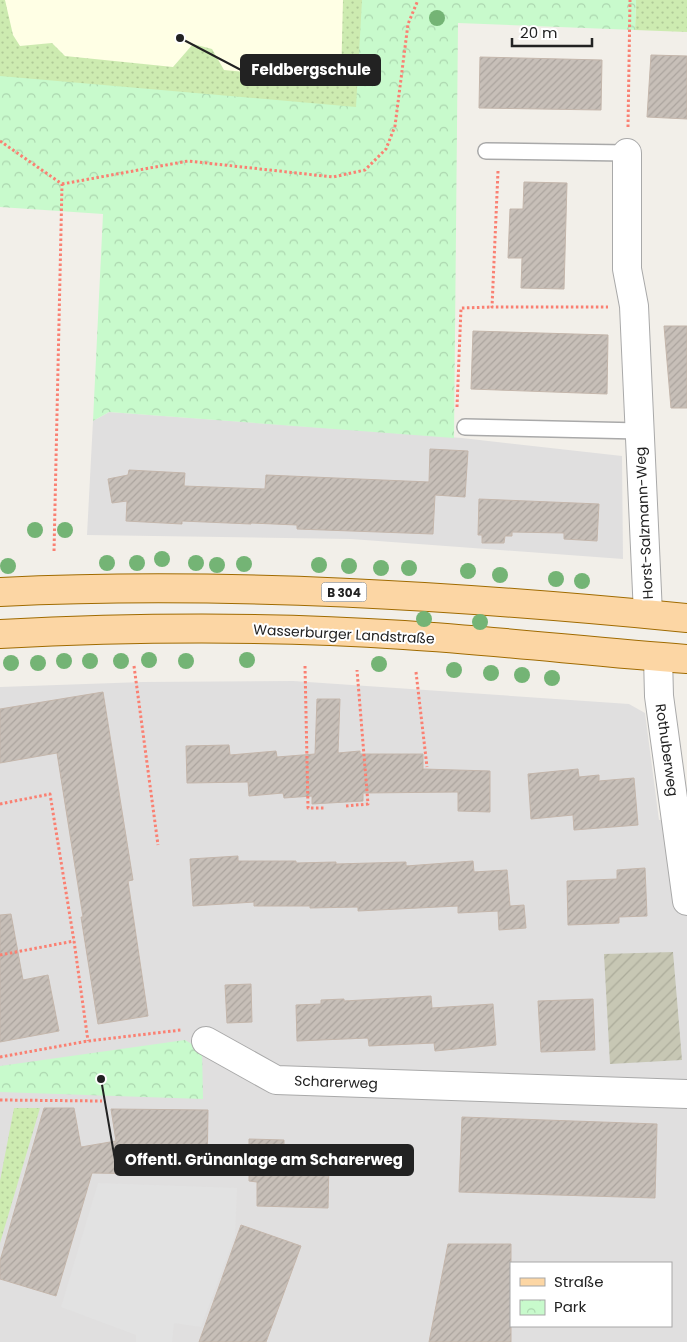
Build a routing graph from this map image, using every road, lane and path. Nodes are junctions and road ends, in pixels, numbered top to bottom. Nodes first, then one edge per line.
1 (630, 0) edge
2 (417, 1) edge
3 (0, 141) edge
4 (493, 151) joint
5 (627, 153) junction
6 (62, 184) junction
7 (634, 306) junction
8 (492, 307) junction
9 (465, 427) joint
10 (640, 432) junction
11 (54, 552) dead end
12 (0, 592) edge
13 (648, 614) junction
14 (687, 618) edge
15 (0, 634) edge
16 (658, 657) junction
17 (687, 660) edge
18 (134, 666) dead end
19 (305, 666) dead end
20 (357, 670) dead end
21 (416, 672) dead end
22 (428, 767) dead end
23 (0, 804) edge
24 (346, 806) dead end
25 (326, 808) dead end
26 (158, 844) dead end
27 (687, 901) edge
28 (74, 941) junction
29 (0, 955) edge
30 (88, 1041) junction
31 (206, 1041) joint
32 (0, 1057) edge
33 (687, 1094) edge
34 (0, 1100) edge
35 (102, 1101) dead end

1 - 5 path
2 - 6 path
3 - 6 path
4 - 5 lane
4 - 8 path
5 - 7 street, Horst-Salzmann-Weg
6 - 11 path
7 - 8 path
7 - 10 street, Horst-Salzmann-Weg
8 - 9 path
9 - 10 lane, Horst-Salzmann-Weg
10 - 13 street, Horst-Salzmann-Weg
12 - 13 main road, B 304
13 - 14 main road, B 304
15 - 16 main road, Wasserburger Landstraße
16 - 17 main road, Wasserburger Landstraße
16 - 27 street, Rothuberweg
18 - 26 path
19 - 25 path
20 - 24 path
21 - 22 path
23 - 28 path
28 - 29 path
28 - 30 path
30 - 31 path
30 - 32 path
31 - 33 street, Scharerweg
34 - 35 path

